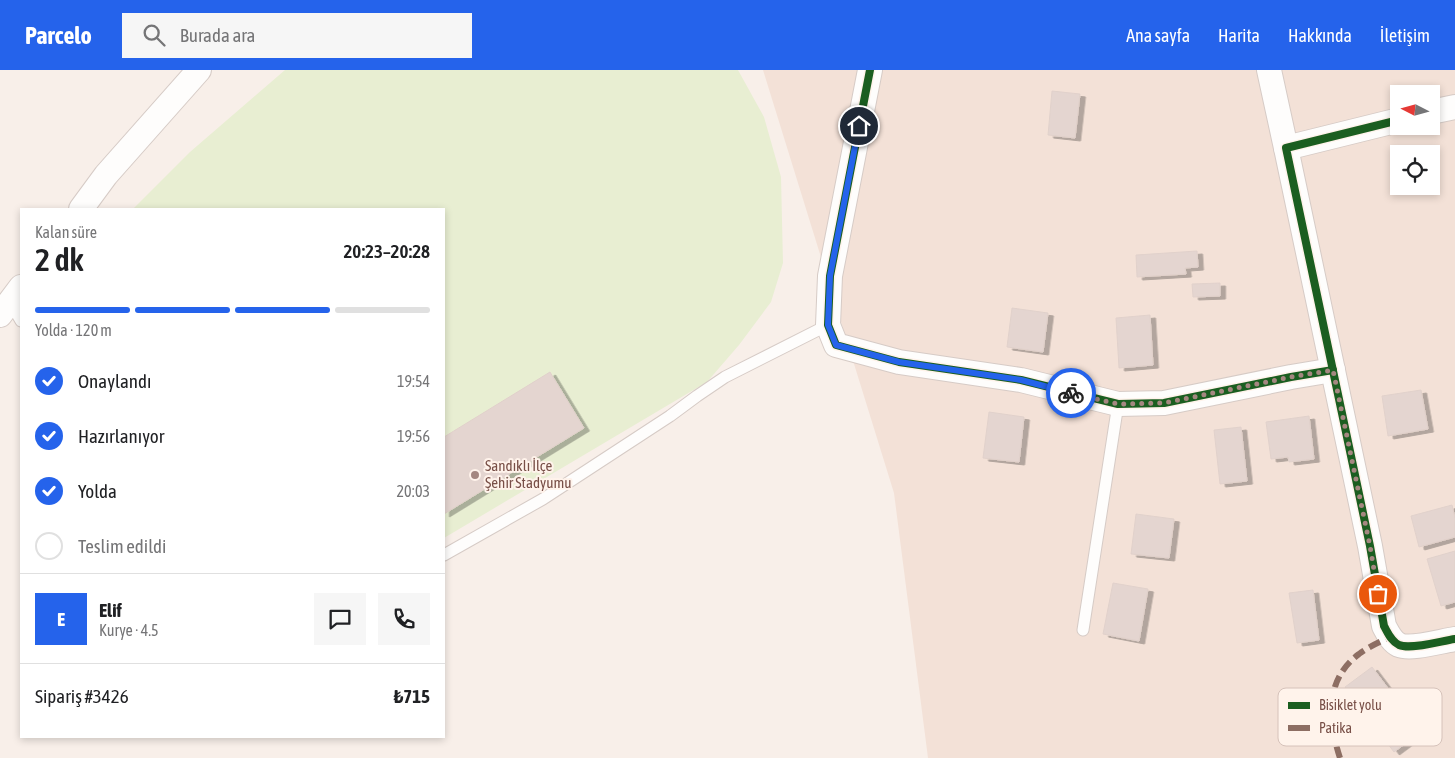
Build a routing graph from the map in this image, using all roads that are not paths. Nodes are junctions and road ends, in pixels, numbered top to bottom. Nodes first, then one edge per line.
1 (199, 70) edge
2 (870, 70) edge
3 (1269, 70) edge
4 (1455, 106) edge
5 (1440, 110) edge
6 (1390, 122) edge
7 (1286, 148) junction
8 (82, 208) edge
9 (828, 325) junction
10 (1333, 370) junction
11 (1118, 404) junction
12 (445, 554) edge
13 (1083, 630) dead end
14 (1455, 639) edge

1 - 8 street
2 - 9 street
3 - 7 street
4 - 5 street
6 - 7 street
7 - 10 street
9 - 11 street
9 - 12 lane
10 - 11 street
10 - 14 street
11 - 13 lane

